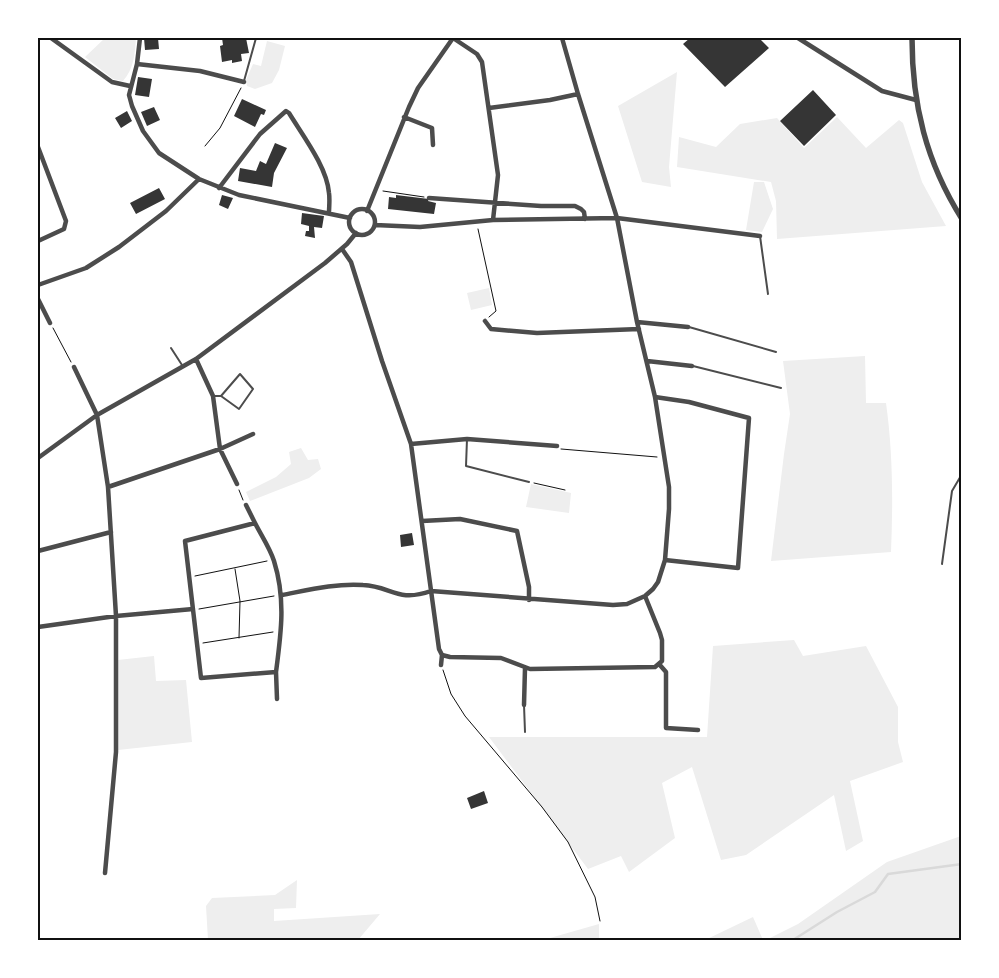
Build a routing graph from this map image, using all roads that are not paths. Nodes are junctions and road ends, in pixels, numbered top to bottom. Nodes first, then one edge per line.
1 (51, 38) edge
2 (140, 38) edge
3 (256, 38) edge
4 (453, 38) edge
5 (562, 38) edge
6 (798, 38) edge
7 (912, 38) edge
8 (138, 64) junction
9 (243, 84) joint
10 (130, 86) junction
11 (578, 94) junction
12 (916, 100) junction
13 (489, 108) junction
14 (404, 117) junction
15 (434, 145) dead end
16 (38, 147) edge
17 (40, 160) edge
18 (199, 179) junction
19 (219, 188) junction
20 (430, 198) road end
21 (496, 202) junction
22 (367, 211) junction
23 (329, 213) junction
24 (350, 218) junction
25 (618, 218) junction
26 (585, 219) junction
27 (962, 219) edge
28 (493, 220) junction
29 (375, 225) junction
30 (356, 233) junction
31 (760, 236) joint
32 (38, 241) edge
33 (342, 249) junction
34 (38, 284) edge
35 (768, 294) dead end
36 (38, 299) edge
37 (485, 321) road end
38 (637, 322) junction
39 (50, 323) road end
40 (688, 327) joint
41 (639, 329) junction
42 (171, 348) dead end
43 (776, 352) dead end
44 (196, 360) junction
45 (647, 361) junction
46 (692, 366) joint
47 (74, 367) road end
48 (183, 367) junction
49 (781, 388) dead end
50 (213, 396) junction
51 (221, 396) junction
52 (655, 398) junction
53 (98, 415) junction
54 (253, 434) dead end
55 (467, 439) junction
56 (411, 444) junction
57 (557, 446) road end
58 (220, 449) junction
59 (38, 458) edge
60 (962, 474) edge
61 (529, 482) road end
62 (237, 484) road end
63 (108, 487) junction
64 (246, 505) road end
65 (422, 520) junction
66 (255, 523) junction
67 (111, 532) junction
68 (38, 550) edge
69 (665, 560) junction
70 (942, 564) dead end
71 (431, 591) junction
72 (282, 595) junction
73 (645, 596) junction
74 (529, 600) junction
75 (193, 610) junction
76 (116, 616) junction
77 (38, 627) edge
78 (442, 655) junction
79 (659, 664) junction
80 (441, 665) road end
81 (525, 668) junction
82 (276, 672) junction
83 (277, 700) dead end
84 (524, 705) joint
85 (698, 730) dead end
86 (525, 732) dead end
87 (105, 873) dead end

1 - 10 street
2 - 8 street
3 - 9 lane
4 - 13 street
4 - 14 street
5 - 11 street
6 - 12 street
7 - 12 street
8 - 9 street
8 - 10 street
10 - 18 street
11 - 13 street
11 - 25 street
12 - 27 street
13 - 21 street
14 - 15 street
14 - 22 street
16 - 17 street
17 - 32 street
18 - 19 street
18 - 34 street
19 - 23 street
19 - 23 street
20 - 21 street
21 - 26 street
21 - 28 street
22 - 24 street
22 - 29 street
23 - 24 street
24 - 30 street
25 - 26 street
25 - 31 street
25 - 38 street
26 - 28 street
28 - 29 street
29 - 30 street
30 - 33 street
31 - 35 lane
33 - 44 street
33 - 56 street
36 - 39 street
37 - 41 street
38 - 40 street
38 - 41 street
40 - 43 lane
41 - 45 street
42 - 48 lane
44 - 48 street
44 - 50 street
45 - 46 street
45 - 52 street
46 - 49 lane
47 - 53 street
48 - 53 street
50 - 51 lane
50 - 58 street
51 - 51 lane
52 - 69 street
52 - 69 street
53 - 59 street
53 - 63 street
54 - 58 street
55 - 56 street
55 - 57 street
55 - 61 lane
56 - 65 street
58 - 62 street
58 - 63 street
60 - 70 lane
63 - 67 street
64 - 66 street
65 - 71 street
65 - 74 street
66 - 72 street
66 - 75 street
67 - 68 street
67 - 76 street
69 - 73 street
71 - 72 street
71 - 74 street
71 - 78 street
72 - 82 street
73 - 74 street
73 - 79 street
75 - 76 street
75 - 82 street
76 - 77 street
76 - 87 street
78 - 80 street
78 - 81 street
79 - 81 street
79 - 85 street
81 - 84 street
82 - 83 street
84 - 86 lane

